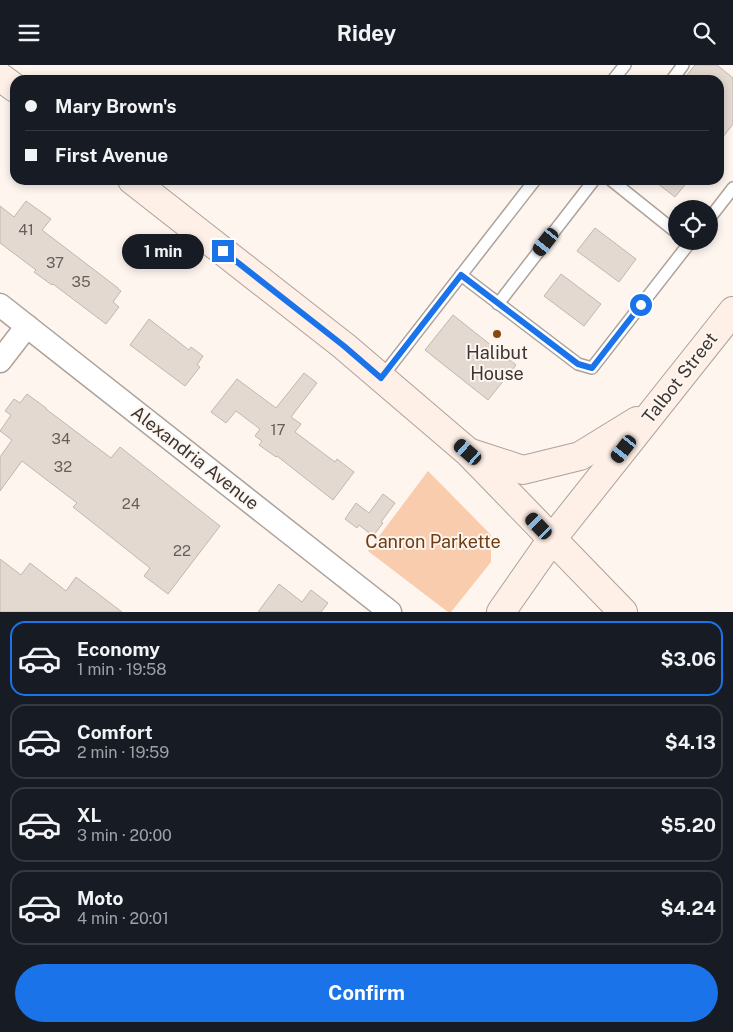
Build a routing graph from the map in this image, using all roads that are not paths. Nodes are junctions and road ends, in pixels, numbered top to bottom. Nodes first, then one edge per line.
1 (625, 65) edge
2 (617, 75) edge
3 (138, 185) edge
4 (531, 185) edge
5 (590, 185) edge
6 (616, 185) edge
7 (733, 188) edge
8 (718, 207) edge
9 (668, 226) edge
10 (684, 250) edge
11 (461, 275) junction
12 (498, 303) junction
13 (0, 305) edge
14 (733, 311) edge
15 (27, 326) junction
16 (0, 361) edge
17 (381, 378) junction
18 (653, 411) junction
19 (468, 452) junction
20 (552, 539) junction
21 (390, 612) edge
22 (500, 612) edge
23 (623, 612) edge

1 - 2 lane
3 - 17 main road
4 - 11 lane
5 - 12 lane
6 - 9 lane
7 - 8 lane
10 - 12 lane
11 - 12 lane
11 - 17 lane
13 - 15 street, Alexandria Avenue
14 - 18 main road, Talbot Street
15 - 16 street
15 - 21 street, Alexandria Avenue
17 - 19 main road
18 - 19 main road
18 - 20 main road, Talbot Street
19 - 20 main road
20 - 22 main road, Talbot Street
20 - 23 main road

